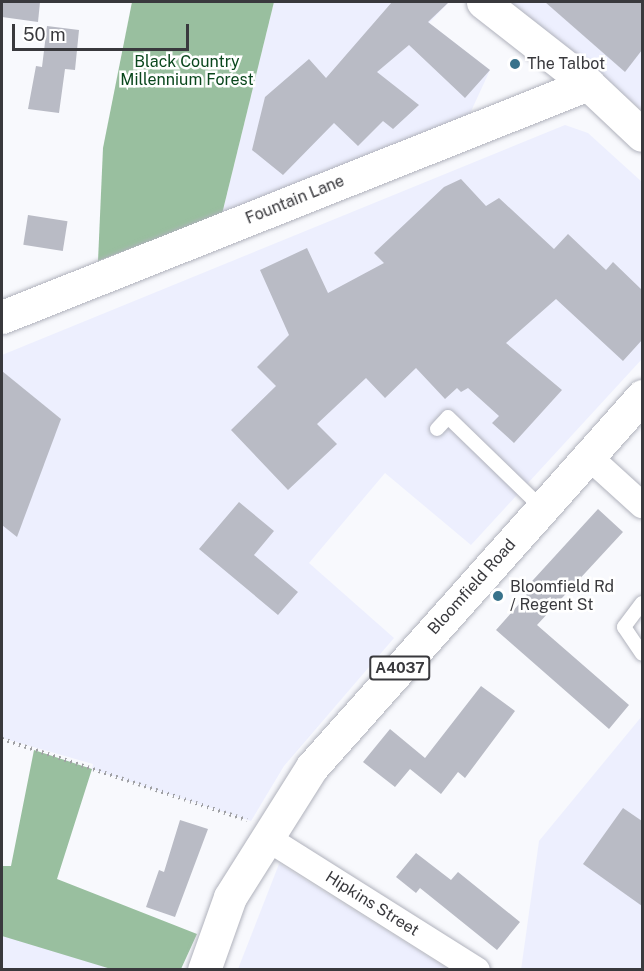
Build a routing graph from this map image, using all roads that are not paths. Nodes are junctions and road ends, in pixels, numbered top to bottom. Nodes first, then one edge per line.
1 (483, 2) edge
2 (588, 84) junction
3 (642, 135) edge
4 (2, 317) edge
5 (642, 396) edge
6 (437, 429) dead end
7 (588, 456) junction
8 (642, 505) edge
9 (542, 508) junction
10 (642, 603) edge
11 (642, 654) edge
12 (270, 833) junction
13 (204, 969) edge
14 (477, 969) edge

1 - 2 main road
2 - 3 main road
2 - 4 main road, Fountain Lane
5 - 7 main road, Bloomfield Road / A4037
6 - 9 lane
7 - 8 street
7 - 9 main road, Bloomfield Road / A4037
9 - 12 main road, Bloomfield Road / A4037
10 - 11 lane
12 - 13 main road, Bloomfield Road / A4037
12 - 14 street, Hipkins Street

